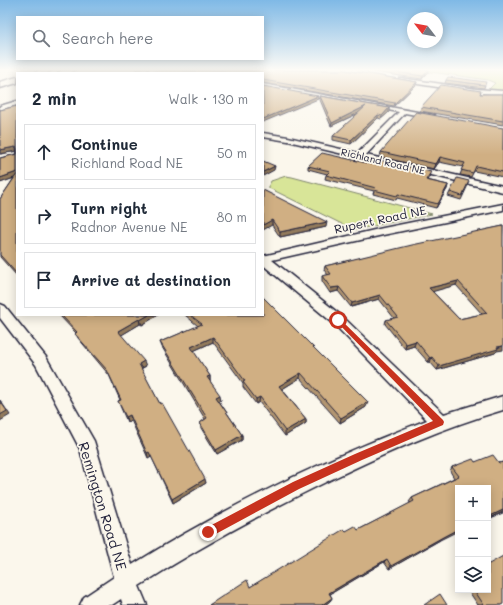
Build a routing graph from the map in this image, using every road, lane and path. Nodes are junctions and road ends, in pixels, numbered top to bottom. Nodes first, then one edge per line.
1 (332, 98) edge
2 (16, 103) edge
3 (0, 108) edge
4 (404, 111) junction
5 (442, 118) edge
6 (264, 136) edge
7 (361, 155) junction
8 (503, 189) edge
9 (503, 207) edge
10 (264, 259) edge
11 (264, 260) edge
12 (0, 309) edge
13 (503, 403) edge
14 (440, 422) junction
15 (126, 581) junction
16 (92, 605) edge
17 (135, 605) edge

1 - 4 street
2 - 3 street
4 - 5 street
4 - 7 street
6 - 7 street, Richland Road NE
7 - 8 street, Richland Road NE
9 - 10 street, Rupert Road NE
11 - 14 street
12 - 15 street, Remington Road NE
13 - 14 street
14 - 15 street
15 - 16 street
15 - 17 street, Remington Road NE

